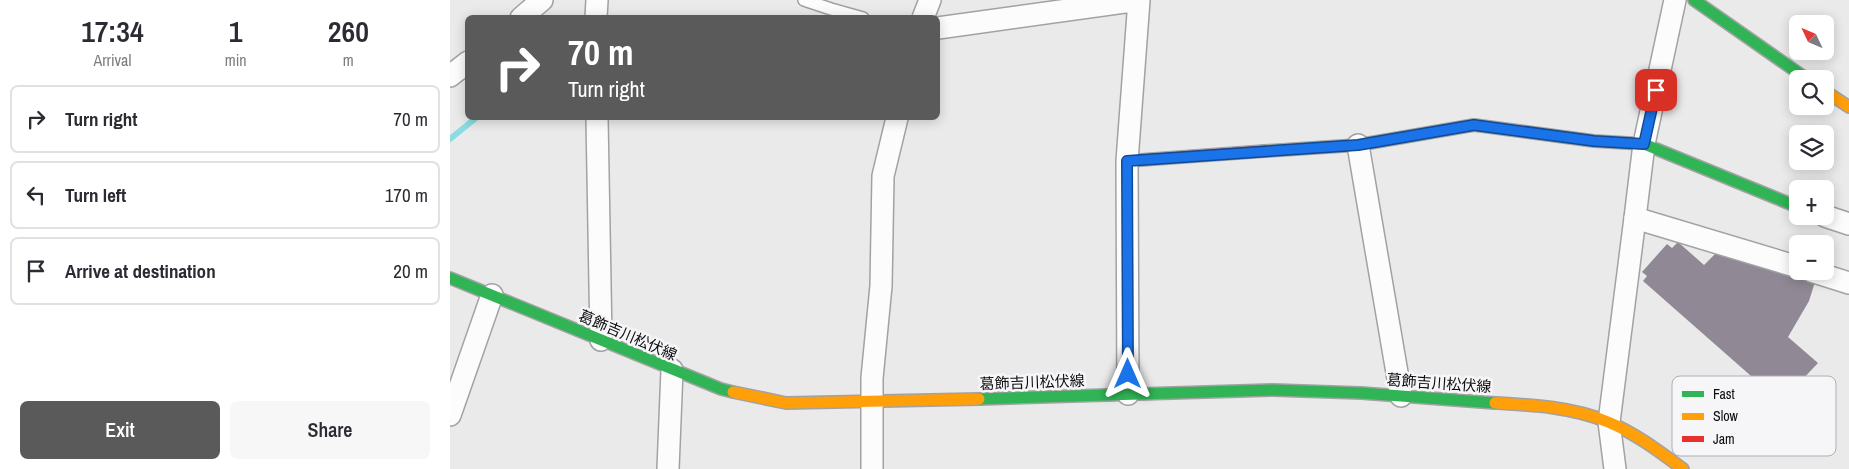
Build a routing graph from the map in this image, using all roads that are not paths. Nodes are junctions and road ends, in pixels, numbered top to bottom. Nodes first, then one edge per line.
1 (542, 0) edge
2 (597, 0) edge
3 (804, 0) edge
4 (930, 0) edge
5 (1675, 0) edge
6 (1694, 0) edge
7 (524, 15) edge
8 (596, 15) edge
9 (851, 15) edge
10 (924, 15) edge
11 (940, 28) edge
12 (465, 64) edge
13 (1794, 70) edge
14 (450, 76) edge
15 (1834, 97) edge
16 (1849, 107) edge
17 (597, 120) edge
18 (897, 120) edge
19 (1644, 144) junction
20 (1358, 145) junction
21 (1127, 161) junction
22 (1789, 202) edge
23 (1635, 218) junction
24 (1834, 219) edge
25 (1849, 224) edge
26 (1789, 264) edge
27 (450, 278) edge
28 (1834, 278) edge
29 (1849, 283) edge
30 (492, 295) junction
31 (601, 340) junction
32 (672, 370) junction
33 (1128, 394) junction
34 (1401, 396) junction
35 (873, 402) junction
36 (450, 415) edge
37 (1609, 422) junction
38 (668, 469) edge
39 (872, 469) edge
40 (1615, 469) edge
41 (1683, 469) edge

1 - 7 street
2 - 8 street
3 - 9 lane
4 - 10 street
5 - 19 street
6 - 13 main road
11 - 21 street
12 - 14 street
15 - 16 main road
17 - 31 street
18 - 35 street
19 - 20 main road
19 - 22 main road
19 - 23 street
20 - 21 main road
20 - 34 street
21 - 33 street
23 - 26 street
23 - 37 street
24 - 25 street
27 - 30 main road, 葛飾吉川松伏線
28 - 29 street
30 - 31 main road, 葛飾吉川松伏線
30 - 36 street
31 - 32 main road, 葛飾吉川松伏線
32 - 35 main road, 葛飾吉川松伏線
32 - 38 street
33 - 34 main road, 葛飾吉川松伏線
33 - 35 main road, 葛飾吉川松伏線
34 - 37 main road, 葛飾吉川松伏線
35 - 39 street
37 - 40 street
37 - 41 main road, 葛飾吉川松伏線

